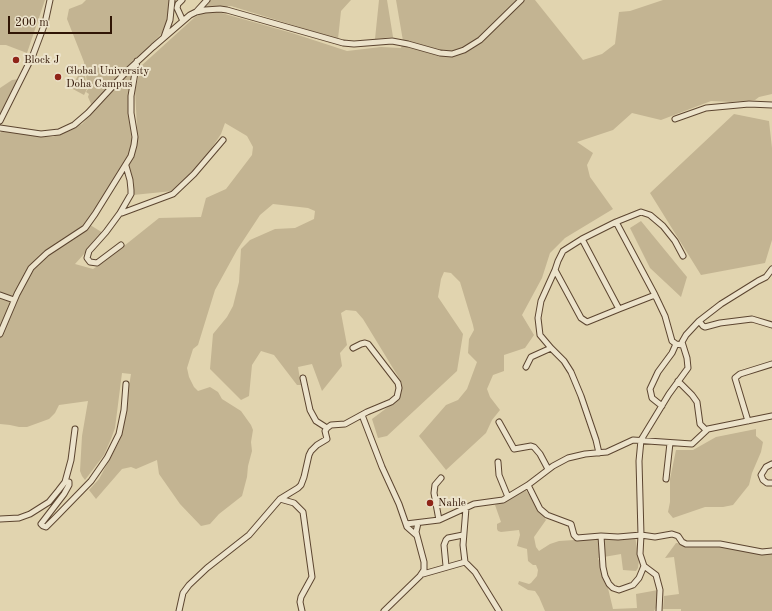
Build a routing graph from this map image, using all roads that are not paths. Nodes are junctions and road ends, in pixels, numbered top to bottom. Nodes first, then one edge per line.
1 (50, 0) edge
2 (172, 0) edge
3 (182, 0) edge
4 (207, 0) edge
5 (521, 0) edge
6 (196, 12) junction
7 (183, 21) junction
8 (164, 38) junction
9 (138, 61) junction
10 (772, 105) edge
11 (676, 119) dead end
12 (0, 121) edge
13 (0, 128) edge
14 (223, 140) dead end
15 (126, 166) junction
16 (120, 213) junction
17 (616, 222) junction
18 (582, 239) junction
19 (121, 245) dead end
20 (683, 256) dead end
21 (772, 269) edge
22 (555, 270) junction
23 (0, 295) edge
24 (655, 295) junction
25 (14, 300) junction
26 (619, 309) junction
27 (699, 321) junction
28 (772, 325) edge
29 (0, 334) edge
30 (679, 344) junction
31 (353, 348) dead end
32 (551, 348) junction
33 (772, 364) edge
34 (526, 367) dead end
35 (303, 378) dead end
36 (678, 381) junction
37 (126, 384) dead end
38 (662, 406) junction
39 (362, 414) junction
40 (772, 416) edge
41 (748, 421) junction
42 (499, 422) dead end
43 (327, 428) junction
44 (75, 429) dead end
45 (706, 430) junction
46 (641, 440) junction
47 (670, 443) junction
48 (599, 453) junction
49 (498, 462) dead end
50 (772, 464) edge
51 (548, 469) junction
52 (441, 478) dead end
53 (666, 479) dead end
54 (65, 482) junction
55 (772, 483) edge
56 (528, 485) junction
57 (508, 497) junction
58 (280, 499) junction
59 (466, 508) junction
60 (0, 519) edge
61 (439, 520) junction
62 (418, 523) junction
63 (406, 524) junction
64 (416, 535) junction
65 (463, 535) junction
66 (641, 535) junction
67 (601, 536) junction
68 (772, 551) edge
69 (464, 562) junction
70 (446, 566) junction
71 (644, 566) junction
72 (423, 574) junction
73 (179, 611) edge
74 (302, 611) edge
75 (384, 611) edge
76 (499, 611) edge
77 (659, 611) edge

1 - 12 street
2 - 8 street
3 - 7 street
4 - 6 street
5 - 6 street
6 - 7 street
7 - 8 street
8 - 9 street
9 - 13 street
9 - 15 street
10 - 11 street
14 - 16 street
15 - 16 street
15 - 25 street
16 - 19 street
17 - 18 street
17 - 20 street
17 - 24 street
18 - 22 street
18 - 26 street
21 - 27 street
22 - 26 street
22 - 32 street
23 - 25 street
24 - 26 street
24 - 30 street
25 - 29 street
27 - 28 street
27 - 30 street
30 - 36 street
30 - 38 street
31 - 39 street
32 - 34 street
32 - 48 street
33 - 41 street
35 - 43 street
36 - 38 street
36 - 45 street
37 - 54 street
38 - 46 street
39 - 43 street
39 - 63 street
40 - 41 street
41 - 45 street
42 - 51 street
43 - 58 street
44 - 54 street
45 - 47 street
46 - 47 street
46 - 48 street
46 - 66 street
47 - 53 street
48 - 51 street
49 - 57 street
50 - 55 street
51 - 56 street
52 - 61 street
54 - 60 street
56 - 57 street
56 - 67 street
57 - 59 street
58 - 73 street
58 - 74 street
59 - 61 street
59 - 65 street
61 - 62 street
62 - 63 street
62 - 64 street
63 - 64 street
64 - 72 street
65 - 69 street
65 - 70 street
66 - 67 street
66 - 68 street
66 - 71 street
67 - 71 street
69 - 70 street
69 - 76 street
70 - 72 street
71 - 77 street
72 - 75 street

